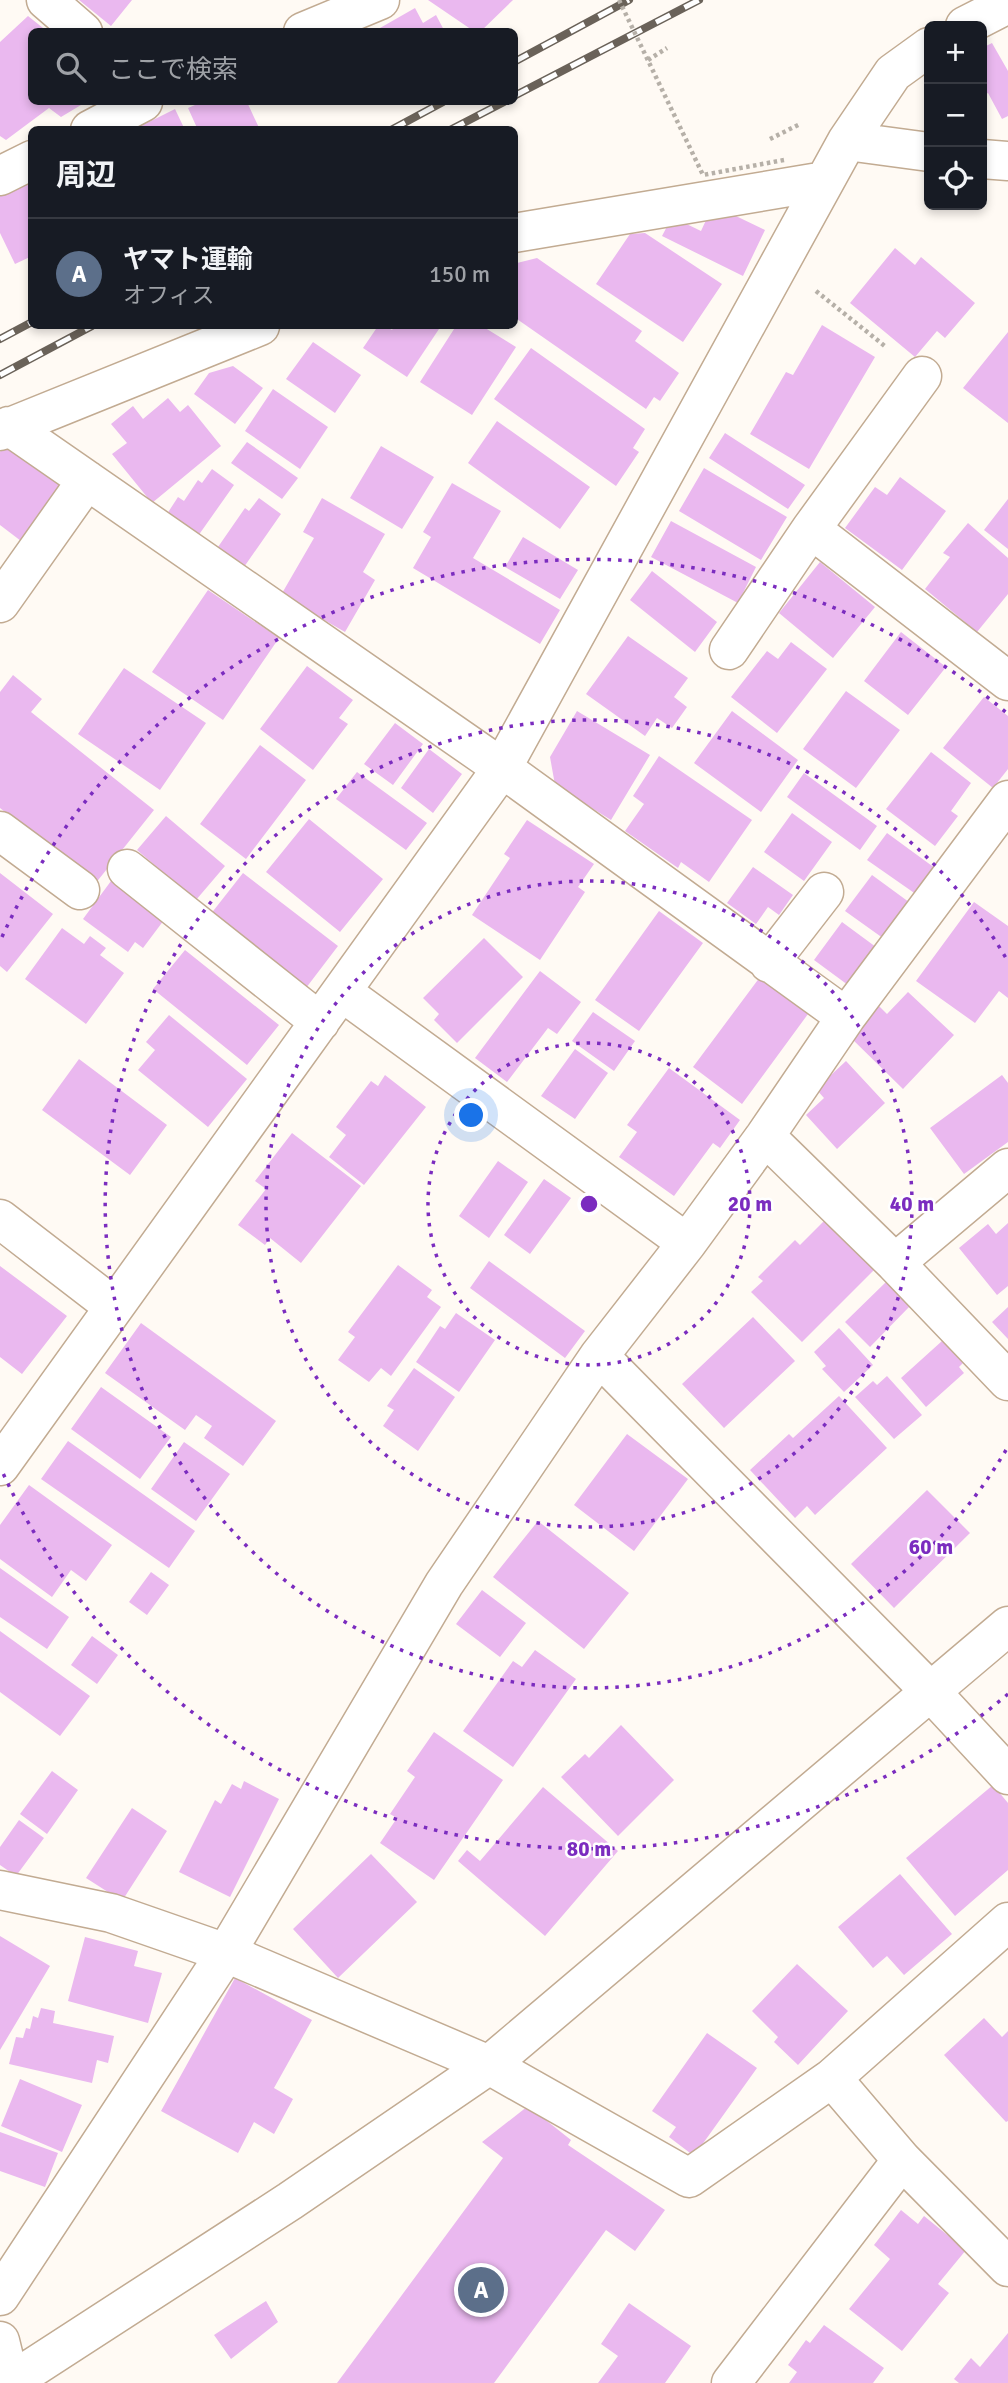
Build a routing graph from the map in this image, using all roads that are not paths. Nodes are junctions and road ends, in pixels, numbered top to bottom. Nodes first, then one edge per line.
1 (46, 0) edge
2 (380, 0) edge
3 (1008, 4) edge
4 (975, 21) edge
5 (78, 28) edge
6 (313, 28) edge
7 (924, 51) edge
8 (138, 105) edge
9 (98, 126) edge
10 (847, 141) junction
11 (924, 151) edge
12 (987, 159) edge
13 (1008, 161) edge
14 (28, 162) edge
15 (0, 176) edge
16 (825, 181) junction
17 (521, 232) edge
18 (252, 329) edge
19 (922, 376) road end
20 (5, 428) edge
21 (87, 480) junction
22 (811, 530) junction
23 (0, 603) edge
24 (729, 650) dead end
25 (1008, 681) edge
26 (502, 768) junction
27 (1008, 800) edge
28 (0, 831) edge
29 (127, 869) dead end
30 (80, 890) dead end
31 (824, 892) dead end
32 (769, 962) junction
33 (331, 1007) junction
34 (846, 1017) junction
35 (765, 1136) junction
36 (1008, 1168) edge
37 (0, 1219) edge
38 (687, 1243) junction
39 (895, 1263) junction
40 (113, 1306) junction
41 (599, 1356) junction
42 (1008, 1381) edge
43 (0, 1466) edge
44 (1008, 1626) edge
45 (931, 1692) junction
46 (1008, 1775) edge
47 (0, 1890) edge
48 (1008, 1922) edge
49 (226, 1953) junction
50 (489, 2065) junction
51 (832, 2078) junction
52 (902, 2160) junction
53 (1008, 2267) edge
54 (0, 2296) edge
55 (0, 2341) edge
56 (9, 2383) edge
57 (731, 2383) edge

1 - 5 street
2 - 6 street
3 - 4 street
7 - 10 street
8 - 9 street
10 - 11 street
10 - 16 street
12 - 13 street
14 - 15 street
16 - 17 street
16 - 26 street
18 - 20 street
19 - 22 street
20 - 21 street
21 - 23 street
21 - 26 street
22 - 24 street
22 - 25 street
26 - 32 street
26 - 33 street
27 - 34 street
28 - 30 street
29 - 33 street
31 - 32 street
32 - 34 street
33 - 38 street
33 - 40 street
34 - 35 street
35 - 38 street
35 - 39 street
36 - 39 street
37 - 40 street
38 - 41 street
39 - 42 street
40 - 43 street
41 - 45 street
41 - 49 street
44 - 45 street
45 - 46 street
45 - 50 street
47 - 49 street
48 - 51 street
49 - 50 street
49 - 54 street
50 - 51 street
50 - 56 street
51 - 52 street
52 - 53 street
52 - 57 street
55 - 56 street

